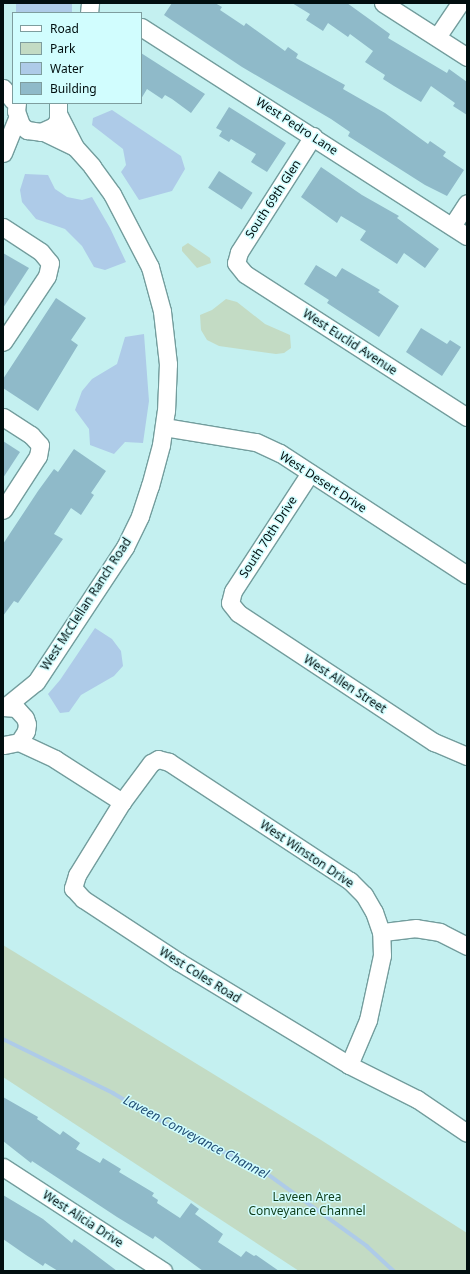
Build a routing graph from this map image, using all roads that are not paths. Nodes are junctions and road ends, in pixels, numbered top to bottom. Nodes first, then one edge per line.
1 (383, 3) edge
2 (460, 3) edge
3 (142, 28) edge
4 (437, 38) junction
5 (467, 57) edge
6 (3, 88) edge
7 (12, 100) edge
8 (16, 106) edge
9 (59, 107) edge
10 (39, 132) junction
11 (313, 136) junction
12 (75, 147) junction
13 (4, 151) edge
14 (467, 203) edge
15 (452, 226) junction
16 (3, 228) edge
17 (467, 236) edge
18 (236, 264) joint
19 (3, 342) edge
20 (465, 412) edge
21 (3, 417) edge
22 (164, 427) junction
23 (310, 473) junction
24 (3, 510) edge
25 (467, 575) edge
26 (230, 602) joint
27 (36, 682) junction
28 (4, 706) edge
29 (18, 734) edge
30 (467, 756) edge
31 (158, 759) joint
32 (122, 802) junction
33 (381, 932) junction
34 (467, 946) edge
35 (349, 1065) junction
36 (467, 1133) edge
37 (3, 1167) edge
38 (163, 1271) edge

1 - 4 street
2 - 4 street
3 - 11 street, West Pedro Lane
4 - 5 street
6 - 7 street
8 - 10 street
8 - 13 street
9 - 10 street
9 - 12 street
10 - 12 street
10 - 13 street
11 - 15 street, West Pedro Lane
11 - 18 street, South 69th Glen
12 - 22 street, West McClellan Ranch Road
14 - 15 street
15 - 17 street, West Pedro Lane
16 - 19 street
18 - 20 street, West Euclid Avenue
21 - 24 street
22 - 23 street, West Desert Drive
22 - 27 street, West McClellan Ranch Road
23 - 25 street, West Desert Drive
23 - 26 street, South 70th Drive
26 - 30 street, West Allen Street
27 - 28 street
27 - 29 street
28 - 29 street
29 - 32 street
31 - 32 street, West Coles Road
31 - 33 street, West Winston Drive
32 - 35 street, West Coles Road
33 - 34 street
33 - 35 street, West Winston Drive
35 - 36 street, West Coles Road
37 - 38 street, West Alicia Drive

